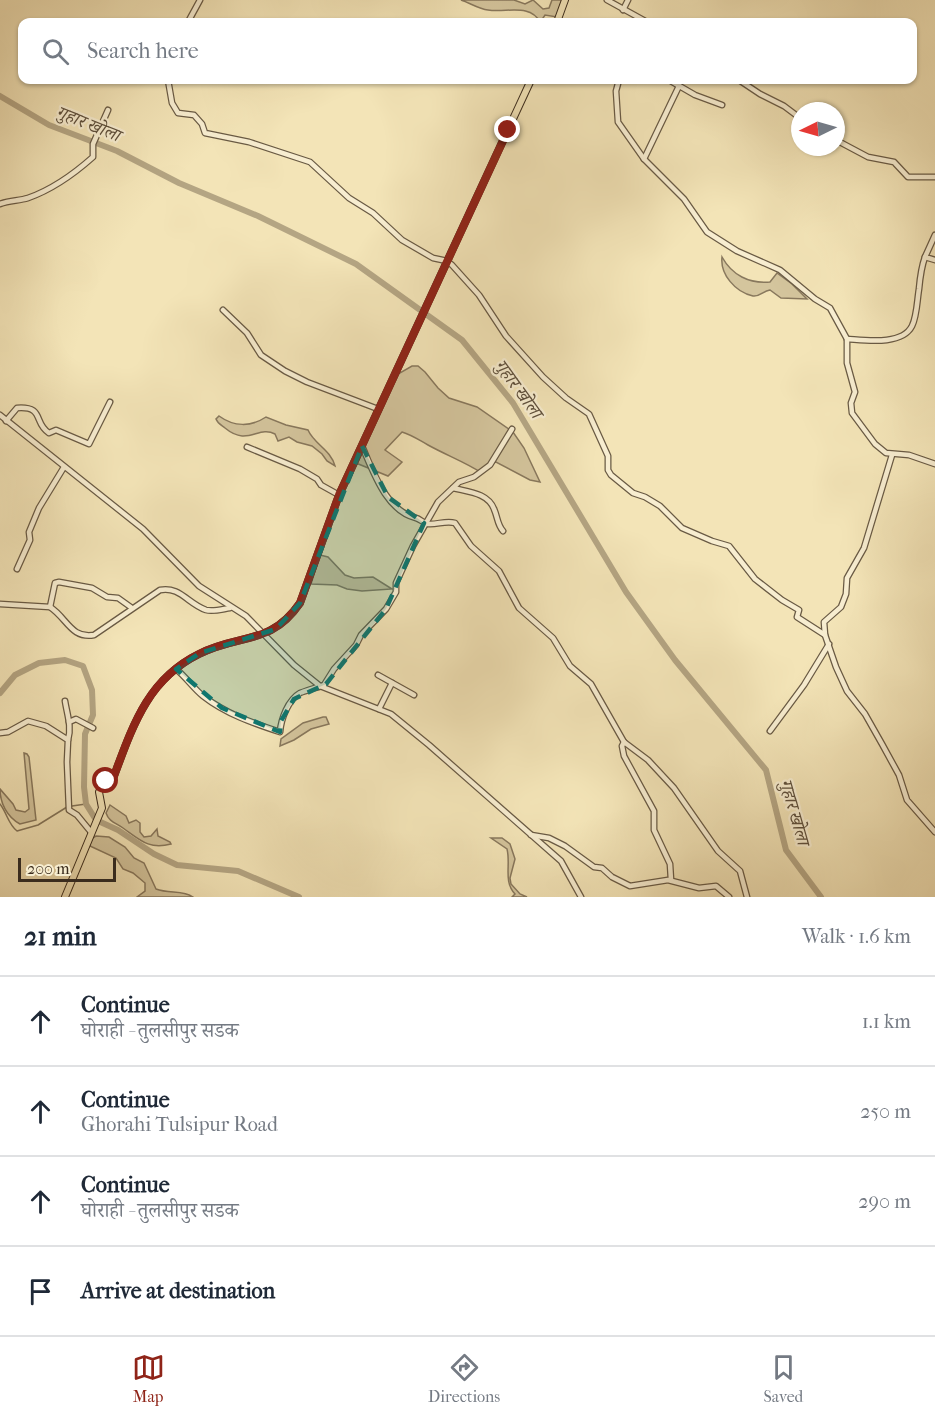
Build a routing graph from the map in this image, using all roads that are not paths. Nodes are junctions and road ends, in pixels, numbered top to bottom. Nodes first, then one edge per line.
1 (200, 0) edge
2 (565, 0) edge
3 (607, 0) edge
4 (628, 0) edge
5 (622, 10) junction
6 (190, 18) edge
7 (558, 18) edge
8 (637, 18) edge
9 (169, 84) edge
10 (529, 84) edge
11 (618, 84) edge
12 (676, 84) edge
13 (745, 84) edge
14 (679, 86) junction
15 (722, 105) dead end
16 (108, 110) dead end
17 (791, 111) edge
18 (845, 145) edge
19 (644, 159) junction
20 (935, 177) edge
21 (0, 204) edge
22 (935, 235) edge
23 (925, 257) junction
24 (935, 260) edge
25 (447, 261) junction
26 (223, 310) dead end
27 (847, 339) junction
28 (110, 402) dead end
29 (378, 409) junction
30 (0, 415) edge
31 (6, 421) junction
32 (512, 429) dead end
33 (362, 446) junction
34 (248, 447) dead end
35 (892, 455) junction
36 (935, 464) edge
37 (64, 467) junction
38 (453, 488) junction
39 (339, 495) junction
40 (424, 523) junction
41 (503, 531) dead end
42 (17, 569) dead end
43 (0, 604) edge
44 (50, 607) junction
45 (230, 608) junction
46 (132, 609) junction
47 (264, 634) junction
48 (825, 635) junction
49 (829, 644) junction
50 (176, 669) junction
51 (378, 675) dead end
52 (392, 682) junction
53 (320, 686) junction
54 (414, 695) dead end
55 (65, 701) dead end
56 (379, 710) junction
57 (69, 722) junction
58 (93, 728) dead end
59 (770, 731) dead end
60 (0, 733) edge
61 (68, 740) junction
62 (624, 742) junction
63 (91, 832) junction
64 (935, 832) edge
65 (531, 835) junction
66 (671, 880) junction
67 (65, 897) edge
68 (581, 897) edge
69 (729, 897) edge
70 (747, 897) edge

1 - 6 street
2 - 7 main road
3 - 5 street
4 - 5 street
5 - 8 street
9 - 25 street
10 - 25 main road
11 - 19 street
12 - 14 street
13 - 17 street
14 - 15 street
14 - 19 street
16 - 21 street
18 - 20 street
19 - 27 street
22 - 23 street
23 - 24 street
23 - 27 street
25 - 29 main road
25 - 48 street
26 - 29 street
27 - 35 street
28 - 31 street
29 - 33 main road
30 - 31 street
31 - 37 street
32 - 38 street
33 - 39 main road
33 - 40 street
34 - 39 street
35 - 36 street
35 - 48 street
37 - 42 street
37 - 45 street
38 - 40 street
38 - 41 street
39 - 47 main road
40 - 53 street
40 - 62 street
43 - 44 street
44 - 46 street
44 - 46 street
45 - 46 street
45 - 47 street
47 - 50 main road
47 - 53 street
48 - 49 street
49 - 59 street
49 - 64 street
50 - 53 street
50 - 63 main road
51 - 52 street
52 - 54 street
52 - 56 street
53 - 56 street
55 - 57 street
56 - 65 street
57 - 58 street
57 - 61 street
60 - 61 street
61 - 63 street
62 - 66 street
62 - 70 street
63 - 67 main road
65 - 66 street
65 - 68 street
66 - 69 street

